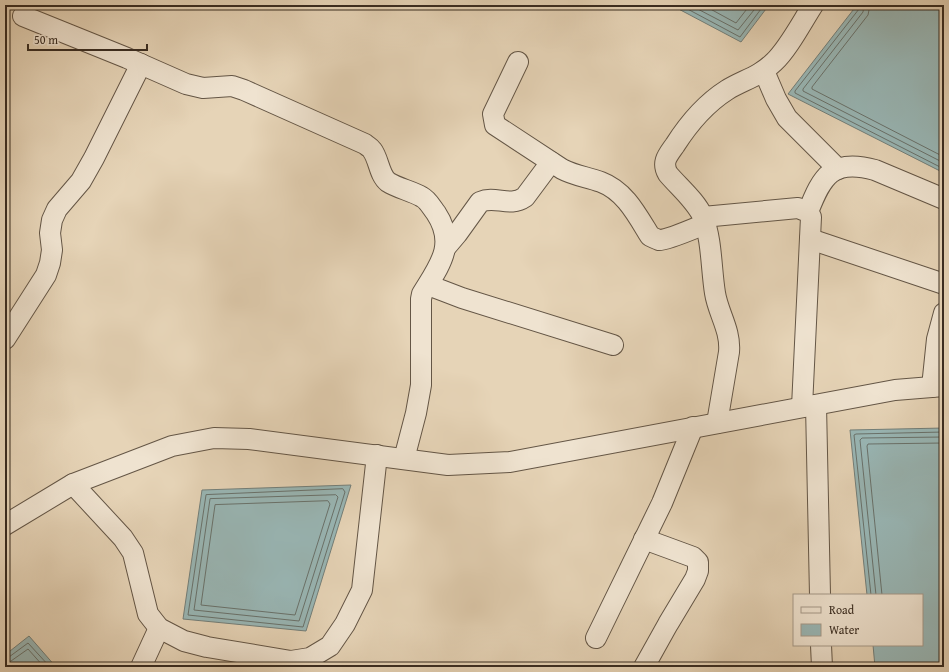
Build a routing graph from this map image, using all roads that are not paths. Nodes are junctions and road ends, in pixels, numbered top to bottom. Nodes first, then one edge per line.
1 (814, 5) edge
2 (23, 16) dead end
3 (518, 62) dead end
4 (141, 64) junction
5 (764, 71) junction
6 (551, 162) junction
7 (838, 169) junction
8 (944, 199) edge
9 (808, 212) junction
10 (704, 221) junction
11 (810, 239) junction
12 (446, 247) junction
13 (944, 284) edge
14 (428, 285) junction
15 (944, 312) edge
16 (5, 339) edge
17 (614, 345) dead end
18 (938, 387) edge
19 (809, 406) junction
20 (717, 423) junction
21 (693, 427) junction
22 (377, 455) junction
23 (404, 459) junction
24 (73, 484) junction
25 (5, 525) edge
26 (644, 539) junction
27 (820, 594) edge
28 (159, 628) junction
29 (596, 638) dead end
30 (821, 646) edge
31 (280, 663) edge
32 (141, 667) edge
33 (644, 667) edge
34 (822, 667) edge

1 - 5 street
2 - 4 street
3 - 6 street
4 - 12 street
4 - 16 street
5 - 7 street
5 - 10 street
6 - 10 street
6 - 12 street
7 - 8 street
7 - 9 street
9 - 10 street
9 - 11 street
10 - 20 street
11 - 13 street
11 - 19 street
12 - 14 street
14 - 17 street
14 - 23 street
15 - 18 street
18 - 19 street
19 - 20 street
19 - 27 street
20 - 21 street
21 - 23 street
21 - 26 street
22 - 23 street
22 - 24 street
22 - 31 street
24 - 25 street
24 - 28 street
26 - 29 street
26 - 33 street
28 - 31 street
28 - 32 street
30 - 34 street

